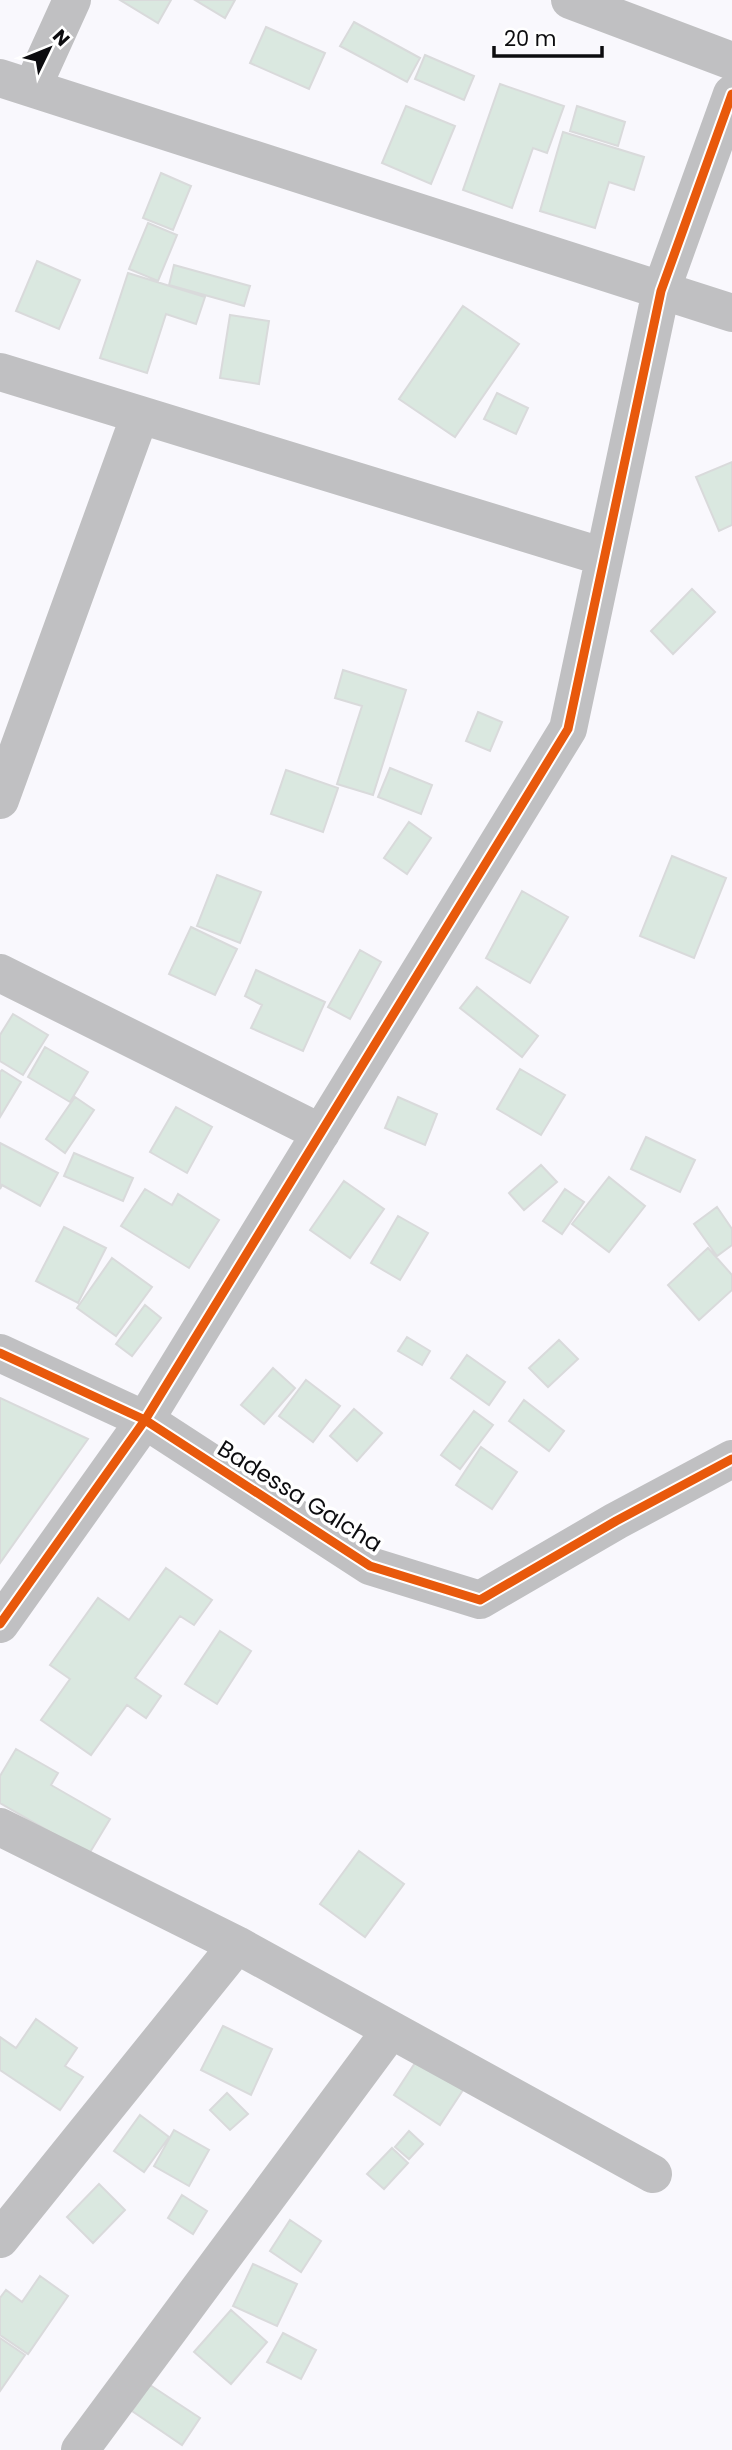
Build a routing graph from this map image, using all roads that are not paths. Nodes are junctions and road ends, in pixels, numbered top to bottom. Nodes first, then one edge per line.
1 (72, 0) edge
2 (570, 0) edge
3 (732, 61) edge
4 (16, 83) edge
5 (732, 94) edge
6 (661, 291) junction
7 (732, 313) edge
8 (0, 372) edge
9 (140, 415) junction
10 (604, 557) junction
11 (0, 800) edge
12 (0, 973) edge
13 (321, 1133) junction
14 (0, 1353) edge
15 (145, 1420) junction
16 (732, 1459) edge
17 (0, 1624) edge
18 (0, 1827) edge
19 (237, 1945) junction
20 (391, 2030) junction
21 (653, 2175) dead end
22 (0, 2239) edge
23 (80, 2450) edge

1 - 4 street
2 - 3 street
4 - 6 street
5 - 6 street
6 - 7 street
6 - 10 street
8 - 9 street
9 - 10 street
9 - 11 street
10 - 13 street
12 - 13 street
13 - 15 street
14 - 15 street, Badessa Galcha
15 - 16 street, Badessa Galcha
15 - 17 street
18 - 19 street
19 - 20 street
19 - 22 street
20 - 21 street
20 - 23 street

